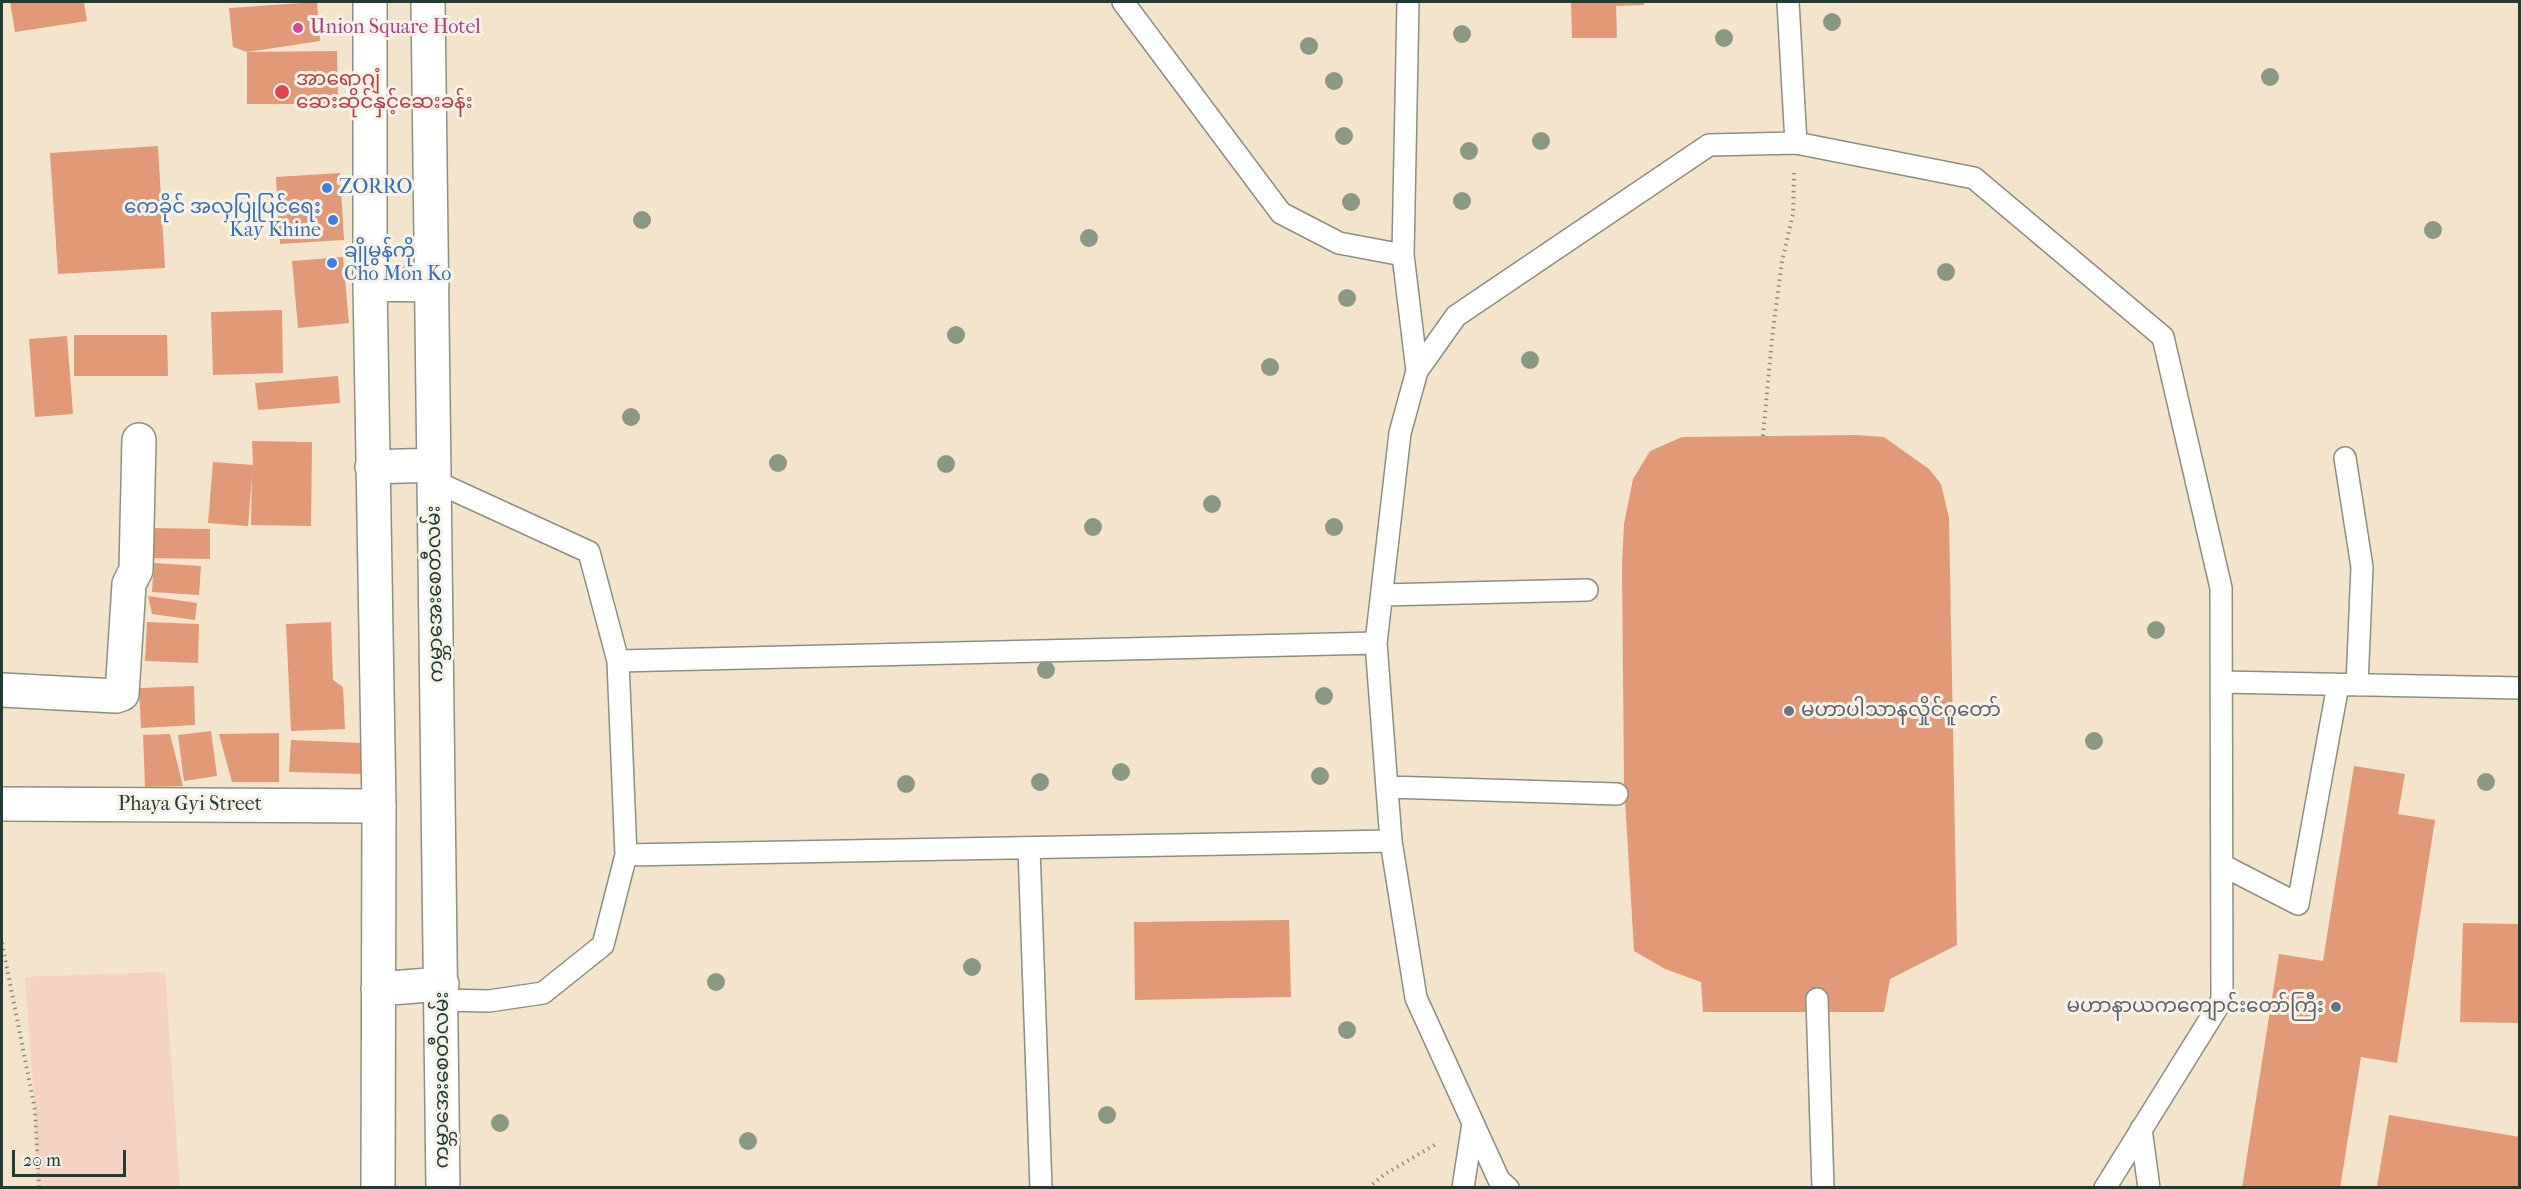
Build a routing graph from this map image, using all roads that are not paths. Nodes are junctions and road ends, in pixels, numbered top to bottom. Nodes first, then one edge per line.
1 (370, 2) edge
2 (429, 2) edge
3 (1124, 2) edge
4 (1408, 2) edge
5 (1788, 2) edge
6 (1796, 143) junction
7 (1403, 255) junction
8 (370, 284) junction
9 (432, 285) junction
10 (1417, 371) junction
11 (139, 440) dead end
12 (2345, 458) dead end
13 (372, 467) junction
14 (434, 473) junction
15 (1587, 590) dead end
16 (1382, 595) junction
17 (1376, 644) junction
18 (618, 661) junction
19 (2222, 682) junction
20 (2348, 685) junction
21 (2520, 688) edge
22 (2, 690) edge
23 (1388, 787) junction
24 (1617, 794) dead end
25 (2, 804) edge
26 (379, 806) junction
27 (1391, 841) junction
28 (1029, 848) junction
29 (626, 855) junction
30 (2222, 864) junction
31 (378, 989) junction
32 (442, 992) junction
33 (1817, 999) dead end
34 (1473, 1123) junction
35 (2141, 1129) junction
36 (378, 1188) edge
37 (443, 1188) edge
38 (1041, 1188) edge
39 (1463, 1188) edge
40 (1508, 1188) edge
41 (1823, 1188) edge
42 (2105, 1188) edge
43 (2149, 1188) edge

1 - 8 main road
2 - 9 main road, ကမ္ဘာအေးစေတီလမ်း
3 - 7 lane
4 - 7 lane
5 - 6 lane
6 - 10 lane
6 - 19 lane
7 - 10 lane
8 - 9 main road
8 - 13 main road
9 - 14 main road, ကမ္ဘာအေးစေတီလမ်း
10 - 16 lane
11 - 22 main road
12 - 20 lane
13 - 14 main road
13 - 26 main road
14 - 18 lane
14 - 32 main road, ကမ္ဘာအေးစေတီလမ်း
15 - 16 lane
16 - 17 lane
17 - 18 lane
17 - 23 lane
18 - 29 lane
19 - 20 lane
19 - 30 lane
20 - 21 lane
20 - 30 lane
23 - 24 lane
23 - 27 lane
25 - 26 main road, Phaya Gyi Street
26 - 31 main road
27 - 28 lane
27 - 34 lane
28 - 29 lane
28 - 38 lane
29 - 32 lane
30 - 35 lane
31 - 32 main road
31 - 36 main road
32 - 37 main road, ကမ္ဘာအေးစေတီလမ်း
33 - 41 lane
34 - 39 lane
34 - 40 lane
35 - 42 lane
35 - 43 lane

